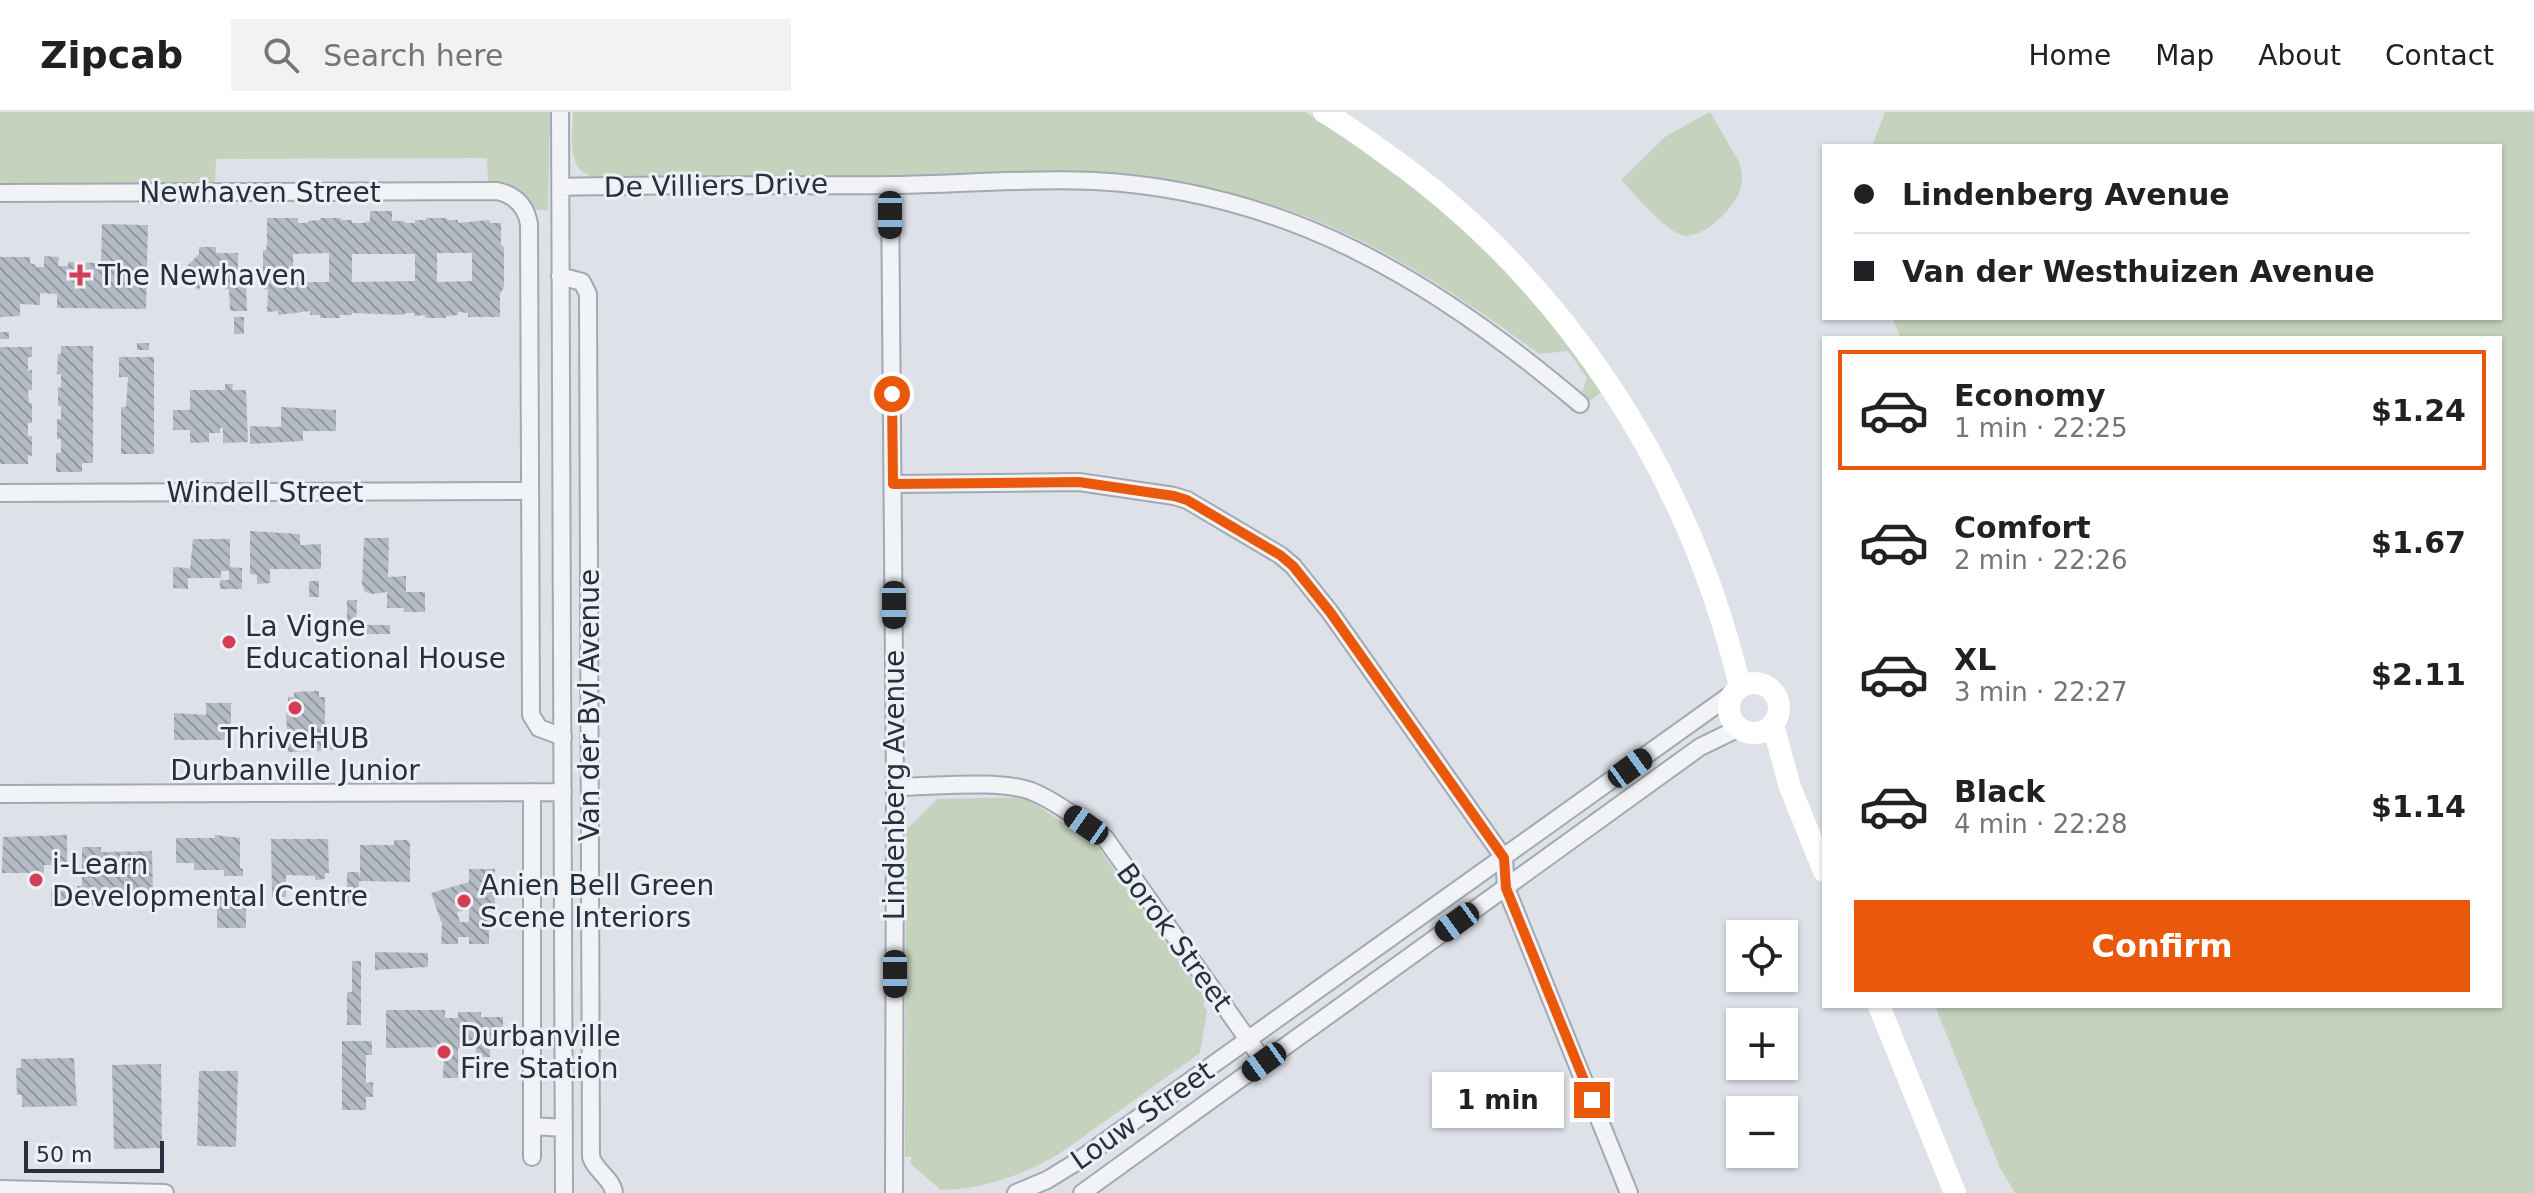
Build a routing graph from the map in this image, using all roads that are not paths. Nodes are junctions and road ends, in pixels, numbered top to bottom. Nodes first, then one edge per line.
1 (560, 112) edge
2 (1332, 114) edge
3 (890, 185) junction
4 (560, 187) junction
5 (0, 193) edge
6 (517, 200) joint
7 (560, 276) junction
8 (1580, 404) dead end
9 (893, 484) junction
10 (530, 491) junction
11 (0, 493) edge
12 (1744, 687) junction
13 (1755, 729) junction
14 (563, 737) junction
15 (895, 787) junction
16 (532, 792) junction
17 (563, 792) junction
18 (0, 794) edge
19 (1504, 858) junction
20 (1822, 866) edge
21 (1506, 888) junction
22 (1880, 1008) edge
23 (1248, 1039) junction
24 (1264, 1062) junction
25 (532, 1126) junction
26 (564, 1128) junction
27 (532, 1157) dead end
28 (0, 1189) edge
29 (1623, 1190) edge
30 (165, 1193) edge
31 (564, 1193) edge
32 (614, 1193) edge
33 (894, 1193) edge
34 (1016, 1193) edge
35 (1082, 1193) edge
36 (1955, 1193) edge

1 - 4 street, Van der Byl Avenue
2 - 12 street
3 - 4 street, De Villiers Drive
3 - 8 street, De Villiers Drive
3 - 9 street, Lindenberg Avenue
4 - 7 street, Van der Byl Avenue
5 - 6 street, Newhaven Street
6 - 10 street, Van der Byl Avenue
7 - 14 street, Van der Byl Avenue
7 - 32 street, Van der Byl Avenue
9 - 15 street, Lindenberg Avenue
9 - 19 street
10 - 11 street, Windell Street
10 - 14 street, Van der Byl Avenue
12 - 13 street
12 - 13 street
12 - 19 street, Louw Street
13 - 20 street
13 - 21 street, Louw Street
14 - 17 street, Van der Byl Avenue
15 - 23 street, Borok Street
15 - 33 street, Lindenberg Avenue
16 - 17 street
16 - 18 street
16 - 25 street
17 - 26 street, Van der Byl Avenue
19 - 21 street
19 - 23 street, Louw Street
21 - 24 street, Louw Street
21 - 29 street
22 - 36 street
23 - 24 street, Borok Street
23 - 34 street, Louw Street
24 - 35 street, Louw Street
25 - 26 street
25 - 27 street
26 - 31 street, Van der Byl Avenue
28 - 30 street

